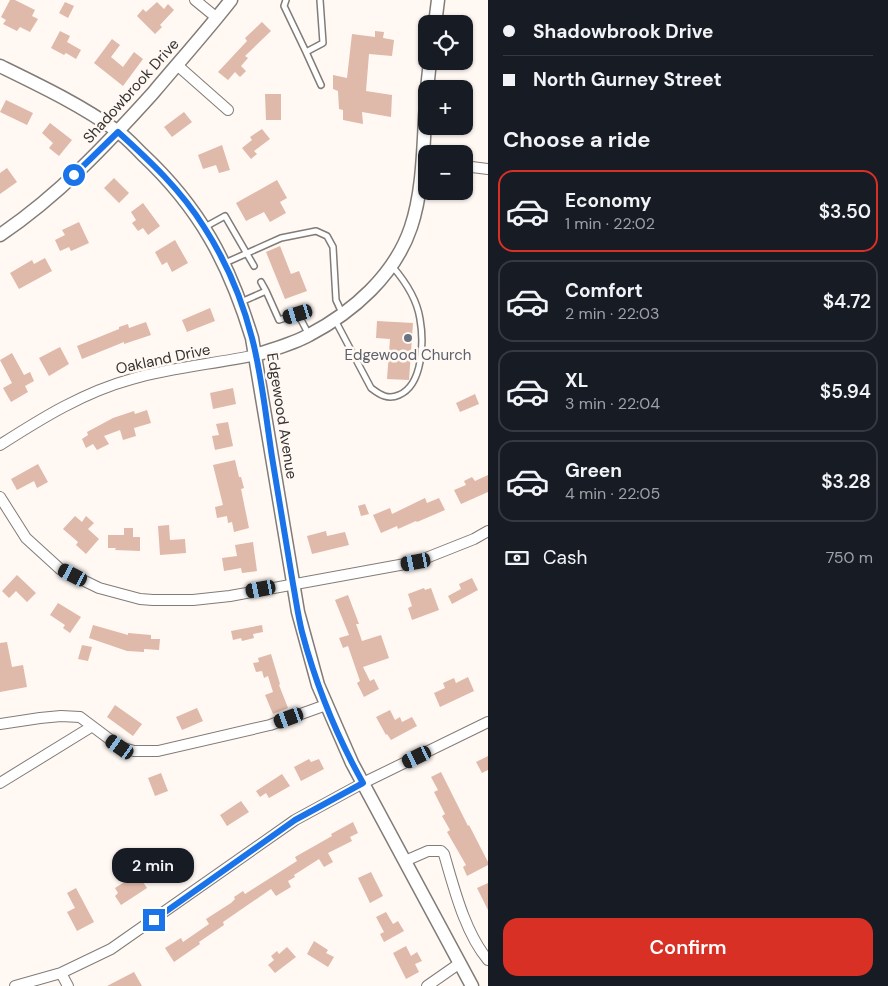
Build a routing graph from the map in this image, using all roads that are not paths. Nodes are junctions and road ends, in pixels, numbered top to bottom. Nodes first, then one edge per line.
1 (195, 0) edge
2 (232, 0) edge
3 (286, 0) edge
4 (320, 0) edge
5 (438, 0) edge
6 (436, 15) edge
7 (217, 18) junction
8 (306, 52) junction
9 (177, 65) junction
10 (0, 66) edge
11 (321, 85) dead end
12 (228, 110) dead end
13 (118, 132) junction
14 (473, 168) edge
15 (488, 170) edge
16 (418, 193) edge
17 (204, 227) junction
18 (0, 235) edge
19 (246, 254) junction
20 (224, 264) junction
21 (391, 265) junction
22 (254, 266) dead end
23 (261, 282) dead end
24 (266, 291) junction
25 (241, 302) junction
26 (338, 318) junction
27 (309, 336) junction
28 (256, 355) junction
29 (0, 444) edge
30 (0, 496) edge
31 (488, 531) edge
32 (293, 583) junction
33 (326, 705) junction
34 (488, 722) edge
35 (0, 724) edge
36 (91, 727) junction
37 (0, 783) edge
38 (363, 783) junction
39 (405, 861) junction
40 (488, 960) edge
41 (460, 963) junction
42 (61, 973) junction
43 (15, 986) edge
44 (68, 986) edge
45 (427, 986) edge
46 (472, 986) edge

1 - 7 street
2 - 7 street, Shadowbrook Drive
3 - 8 lane
4 - 8 lane
5 - 6 street
7 - 9 street, Shadowbrook Drive
8 - 11 lane
9 - 12 street
9 - 13 street, Shadowbrook Drive
10 - 13 street, Edgewood Avenue
13 - 17 street, Edgewood Avenue
13 - 18 street, Shadowbrook Drive
14 - 15 street
16 - 21 street
17 - 19 lane
17 - 20 street, Edgewood Avenue
19 - 20 lane
19 - 22 lane
19 - 26 lane
20 - 25 street, Edgewood Avenue
21 - 26 street
21 - 26 lane
23 - 24 lane
24 - 25 lane
24 - 27 lane
25 - 28 street, Edgewood Avenue
26 - 27 street
27 - 28 street
28 - 29 street, Oakland Drive
28 - 32 street, Edgewood Avenue
30 - 32 street
31 - 32 street
32 - 33 street, Edgewood Avenue
33 - 36 street
33 - 38 street, Edgewood Avenue
34 - 38 street
35 - 36 street
36 - 37 street
38 - 39 street, Edgewood Avenue
38 - 42 street
39 - 40 street
39 - 41 street, Edgewood Avenue
41 - 45 street
41 - 46 street, Edgewood Avenue
42 - 43 street
42 - 44 street

